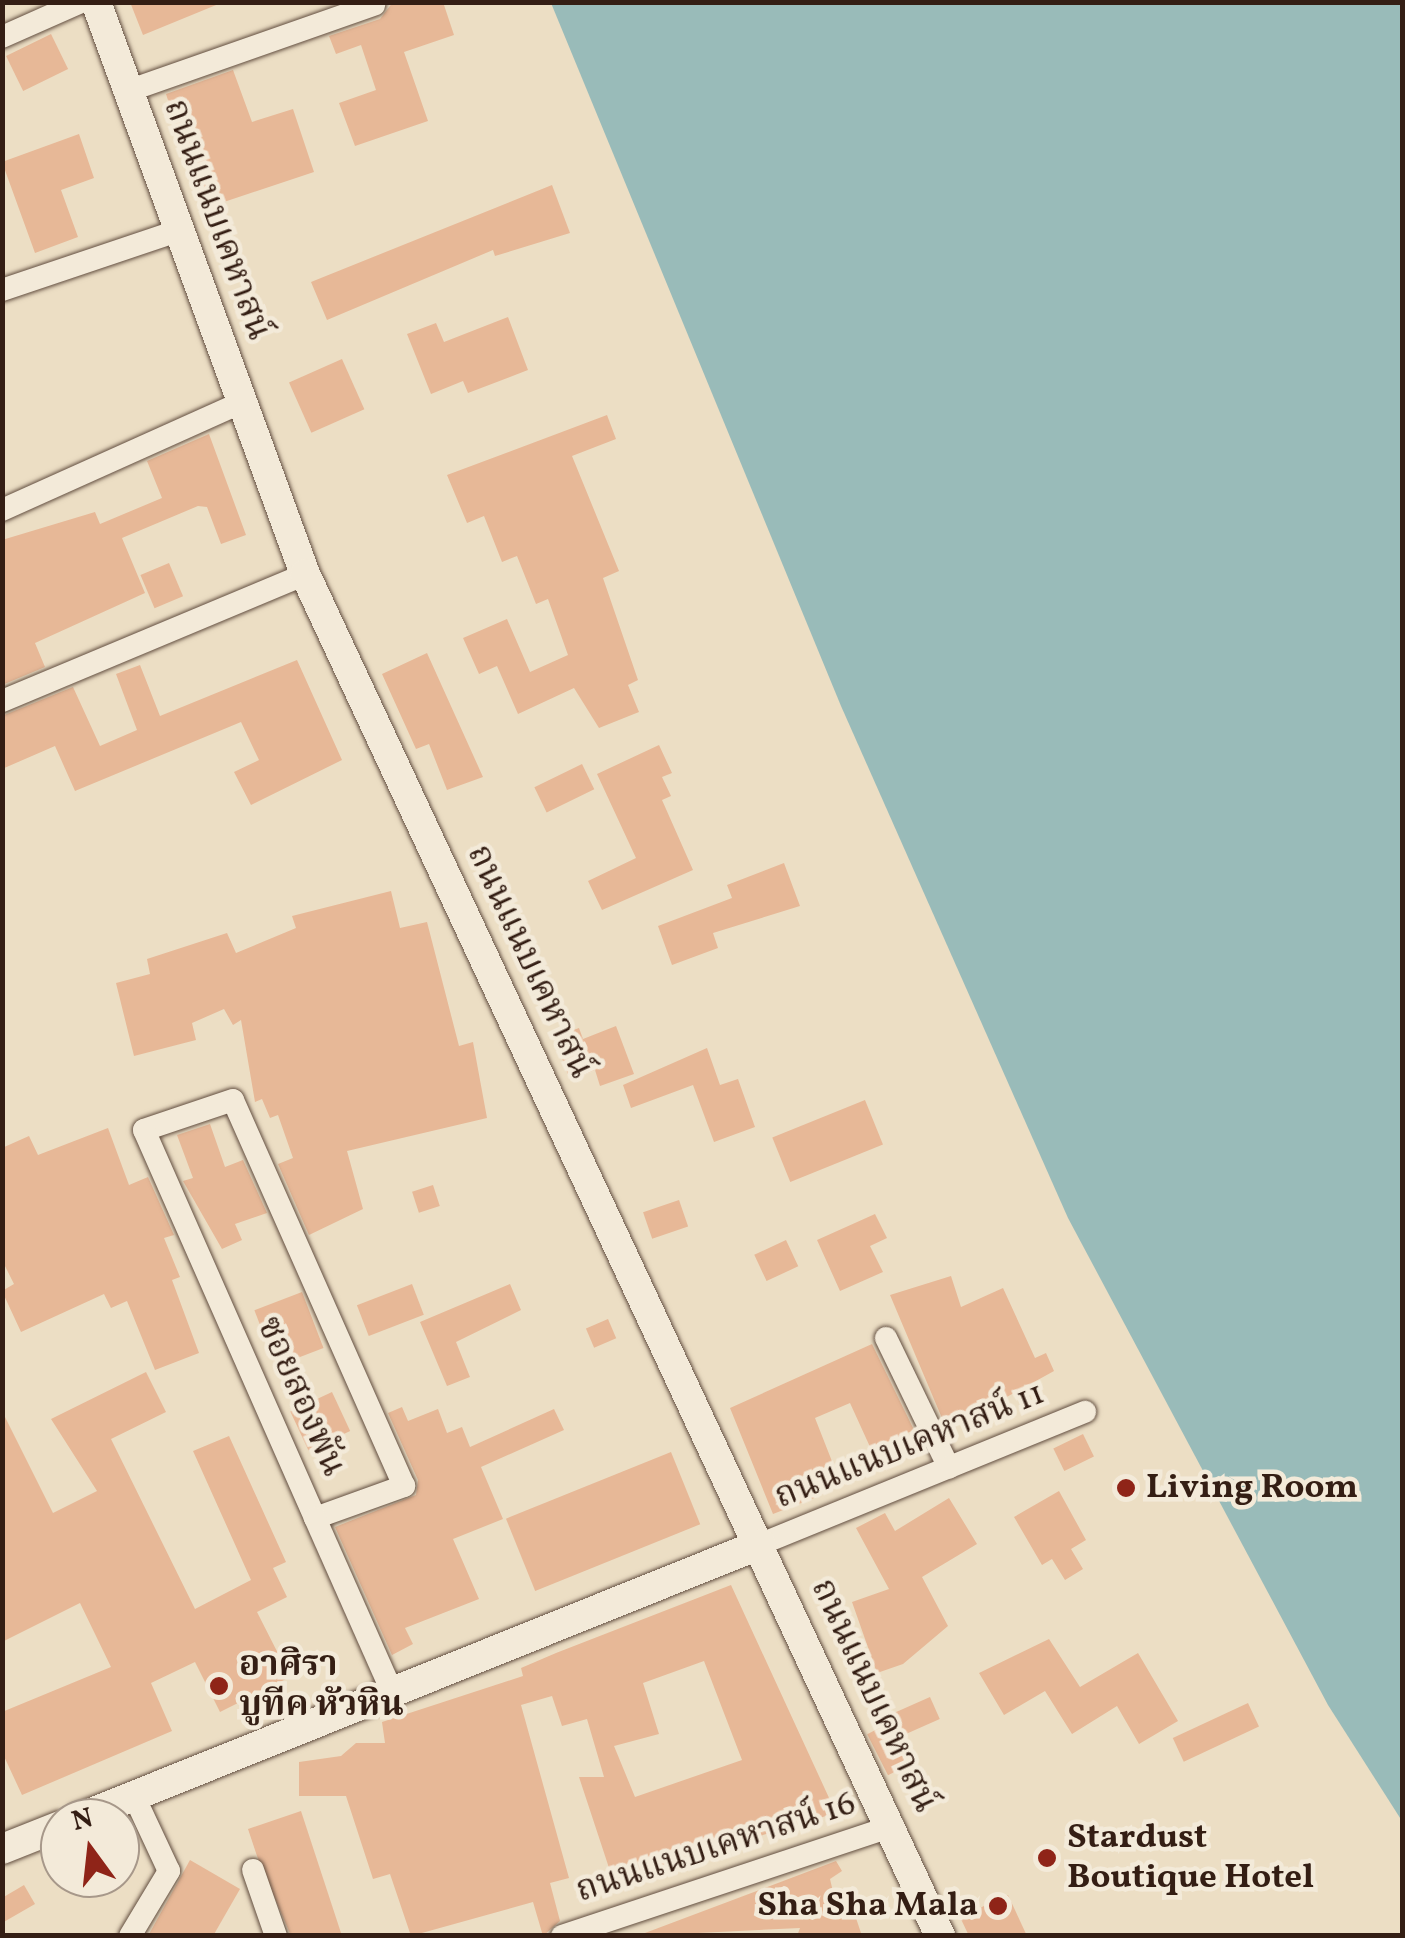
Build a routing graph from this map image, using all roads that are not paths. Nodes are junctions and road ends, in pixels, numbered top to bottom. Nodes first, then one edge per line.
1 (81, 2) edge
2 (96, 2) edge
3 (374, 5) dead end
4 (2, 37) edge
5 (128, 90) junction
6 (180, 230) junction
7 (2, 290) edge
8 (242, 402) junction
9 (2, 510) edge
10 (305, 574) junction
11 (2, 701) edge
12 (886, 1338) dead end
13 (1086, 1412) dead end
14 (949, 1468) junction
15 (315, 1518) junction
16 (761, 1544) junction
17 (392, 1692) junction
18 (134, 1796) junction
19 (129, 1798) edge
20 (893, 1826) junction
21 (40, 1834) edge
22 (2, 1849) edge
23 (253, 1870) dead end
24 (130, 1936) edge
25 (276, 1936) edge
26 (562, 1936) edge
27 (940, 1936) edge

1 - 4 street
2 - 5 street, ถนนแนบเคหาสน์
3 - 5 street
5 - 6 street, ถนนแนบเคหาสน์
6 - 7 street
6 - 8 street, ถนนแนบเคหาสน์
8 - 9 street
8 - 10 street, ถนนแนบเคหาสน์
10 - 11 street
10 - 16 street, ถนนแนบเคหาสน์
12 - 14 street
13 - 14 street, ถนนแนบเคหาสน์ 11
14 - 16 street, ถนนแนบเคหาสน์ 11
15 - 15 street, ซอยสองพัน
15 - 17 street, ซอยสองพัน
16 - 17 street
16 - 20 street, ถนนแนบเคหาสน์
17 - 18 street
18 - 19 street
18 - 24 street
20 - 26 street, ถนนแนบเคหาสน์ 16
20 - 27 street, ถนนแนบเคหาสน์
21 - 22 street
23 - 25 street

